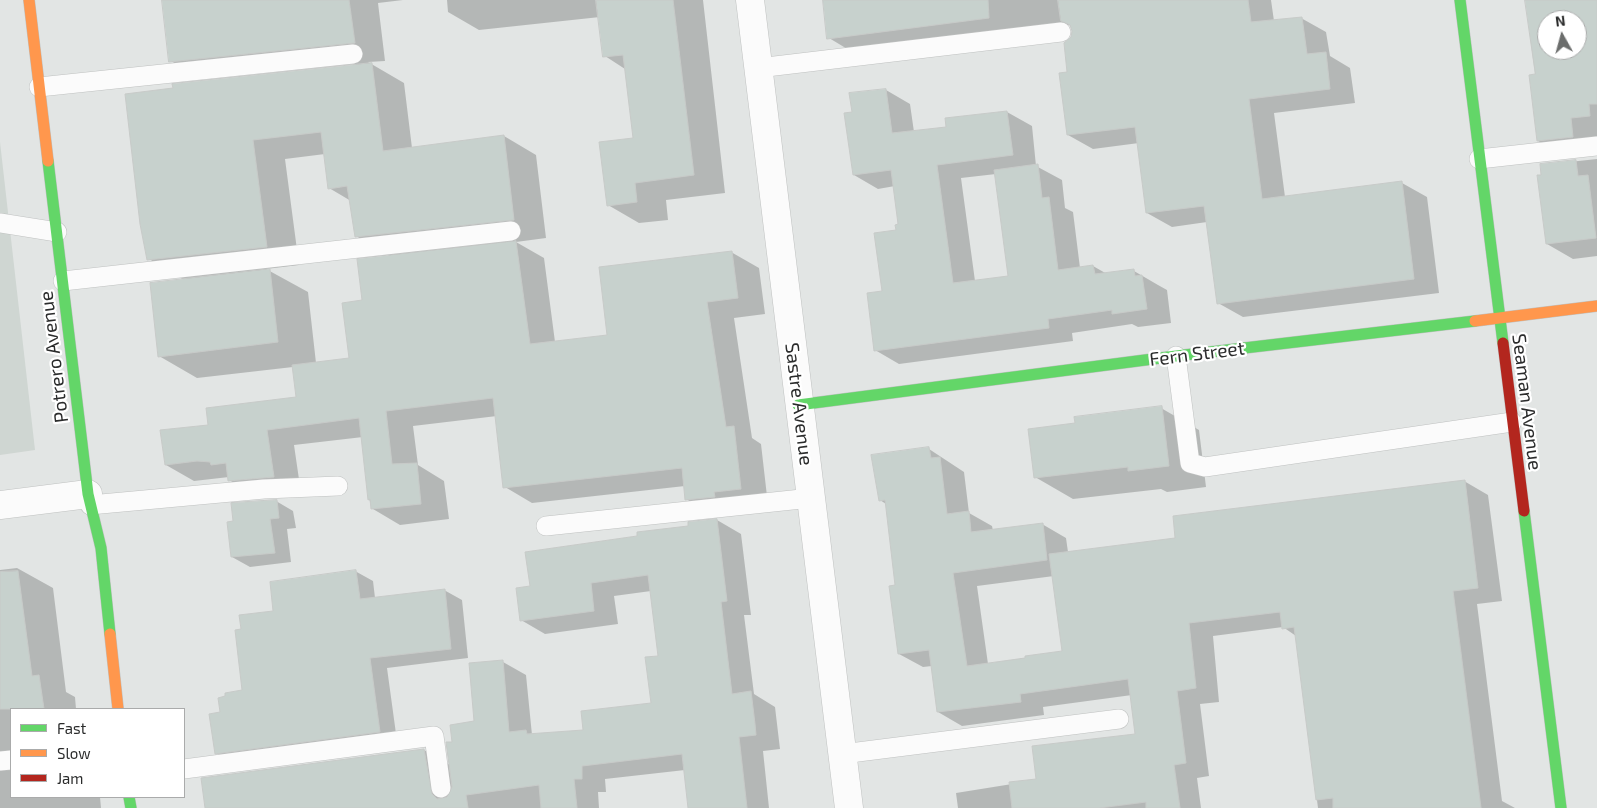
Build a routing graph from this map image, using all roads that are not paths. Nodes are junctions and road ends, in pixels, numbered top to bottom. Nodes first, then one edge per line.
1 (29, 0) edge
2 (750, 0) edge
3 (1460, 0) edge
4 (1061, 32) dead end
5 (353, 54) dead end
6 (758, 68) junction
7 (39, 87) junction
8 (1597, 146) edge
9 (1479, 159) junction
10 (0, 224) edge
11 (511, 231) dead end
12 (57, 232) junction
13 (63, 281) junction
14 (1597, 306) edge
15 (1499, 318) junction
16 (1176, 356) junction
17 (798, 405) junction
18 (1512, 422) junction
19 (338, 486) dead end
20 (811, 498) junction
21 (89, 499) junction
22 (0, 505) edge
23 (546, 526) dead end
24 (118, 708) edge
25 (1119, 719) dead end
26 (842, 754) junction
27 (185, 769) edge
28 (441, 788) dead end
29 (849, 808) edge
30 (1561, 808) edge

1 - 7 street, Potrero Avenue
2 - 6 street, Sastre Avenue
3 - 9 street, Seaman Avenue
4 - 6 lane
5 - 7 lane
6 - 17 street, Sastre Avenue
7 - 12 street, Potrero Avenue
8 - 9 lane
9 - 15 street, Seaman Avenue
10 - 12 lane
11 - 13 lane
12 - 13 street, Potrero Avenue
13 - 21 street, Potrero Avenue
14 - 15 street, Fern Street
15 - 16 street, Fern Street
15 - 18 street, Seaman Avenue
16 - 17 street, Fern Street
16 - 18 lane
17 - 20 street, Sastre Avenue
18 - 30 street, Seaman Avenue
19 - 21 lane
20 - 23 lane
20 - 26 street, Sastre Avenue
21 - 22 street
21 - 24 street, Potrero Avenue
25 - 26 lane
26 - 29 street, Sastre Avenue
27 - 28 lane

